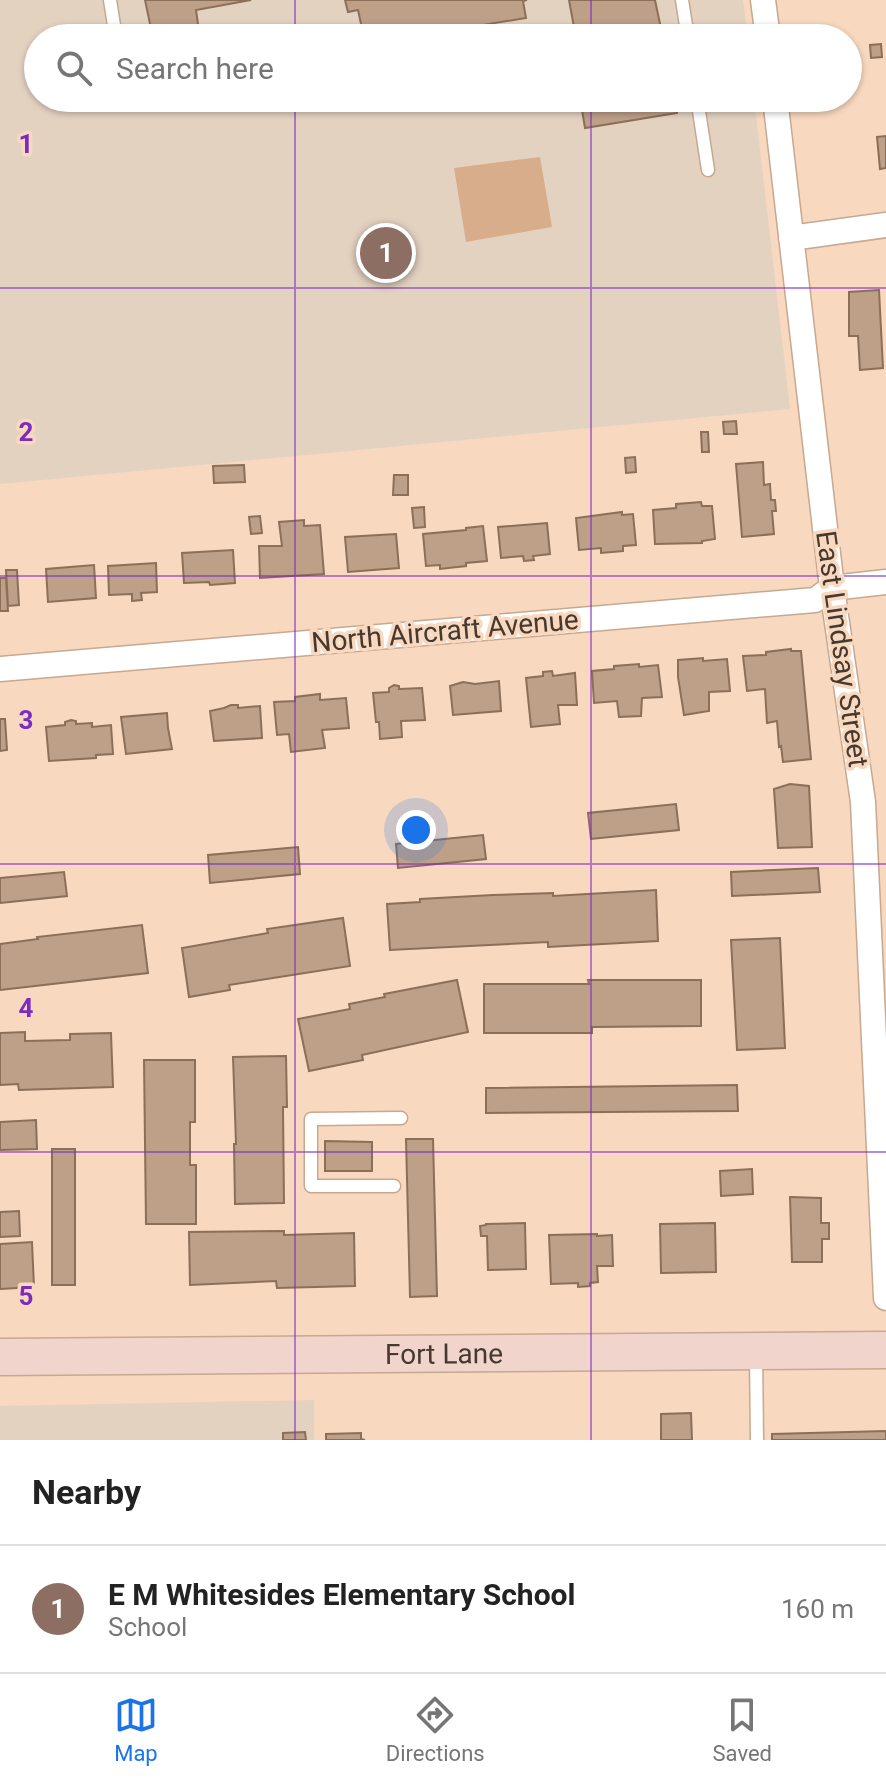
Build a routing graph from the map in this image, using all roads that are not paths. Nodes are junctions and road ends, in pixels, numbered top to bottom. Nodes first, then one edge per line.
1 (110, 0) edge
2 (682, 0) edge
3 (763, 0) edge
4 (114, 24) edge
5 (686, 24) edge
6 (766, 24) edge
7 (699, 112) edge
8 (777, 112) edge
9 (708, 170) dead end
10 (886, 225) edge
11 (791, 238) junction
12 (886, 582) edge
13 (832, 588) junction
14 (0, 669) edge
15 (401, 1118) dead end
16 (394, 1186) dead end
17 (886, 1298) edge
18 (886, 1350) edge
19 (756, 1351) junction
20 (0, 1357) edge
21 (757, 1440) edge

1 - 4 lane
2 - 5 lane
3 - 6 street
7 - 9 lane
8 - 11 street, East Lindsay Street
10 - 11 street
11 - 13 street, East Lindsay Street
12 - 13 street, North Aircraft Avenue
13 - 14 street, North Aircraft Avenue
13 - 17 street, East Lindsay Street
15 - 16 lane
18 - 19 main road, Fort Lane
19 - 20 main road, Fort Lane
19 - 21 lane

